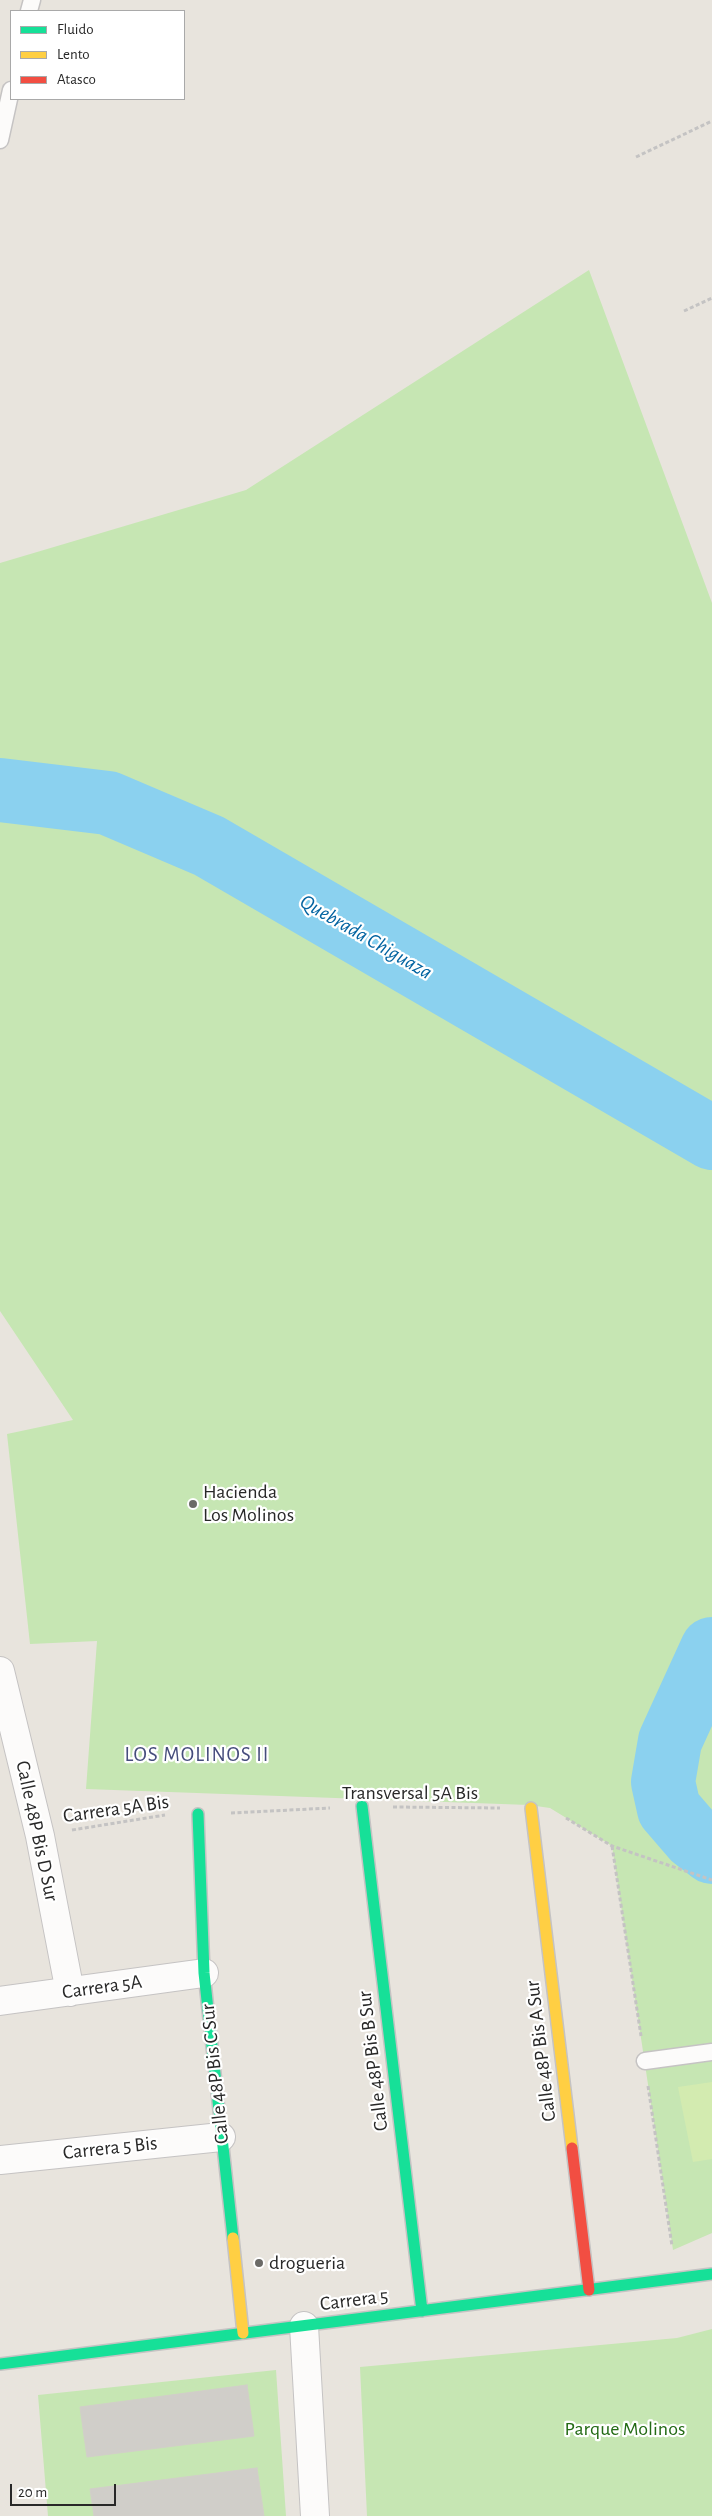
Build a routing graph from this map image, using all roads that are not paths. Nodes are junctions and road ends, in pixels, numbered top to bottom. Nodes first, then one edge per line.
1 (10, 95) edge
2 (0, 140) edge
3 (0, 1671) edge
4 (362, 1806) road end
5 (530, 1808) road end
6 (198, 1814) road end
7 (204, 1973) junction
8 (70, 1992) junction
9 (0, 2001) edge
10 (712, 2052) edge
11 (645, 2061) dead end
12 (221, 2137) junction
13 (0, 2160) edge
14 (712, 2274) edge
15 (589, 2290) junction
16 (422, 2311) junction
17 (304, 2326) junction
18 (243, 2333) junction
19 (0, 2364) edge
20 (314, 2516) edge

1 - 2 lane
3 - 8 street, Calle 48P Bis D Sur
4 - 16 street, Calle 48P Bis B Sur
5 - 15 street, Calle 48P Bis A Sur
6 - 7 street, Calle 48P Bis C Sur
7 - 8 street, Carrera 5A
7 - 12 street, Calle 48P Bis C Sur
8 - 9 street, Carrera 5A
10 - 11 lane
12 - 13 street, Carrera 5 Bis
12 - 18 street, Calle 48P Bis C Sur
14 - 15 street, Carrera 5
15 - 16 street, Carrera 5
16 - 17 street, Carrera 5
17 - 18 street, Carrera 5
17 - 20 street
18 - 19 street, Carrera 5

